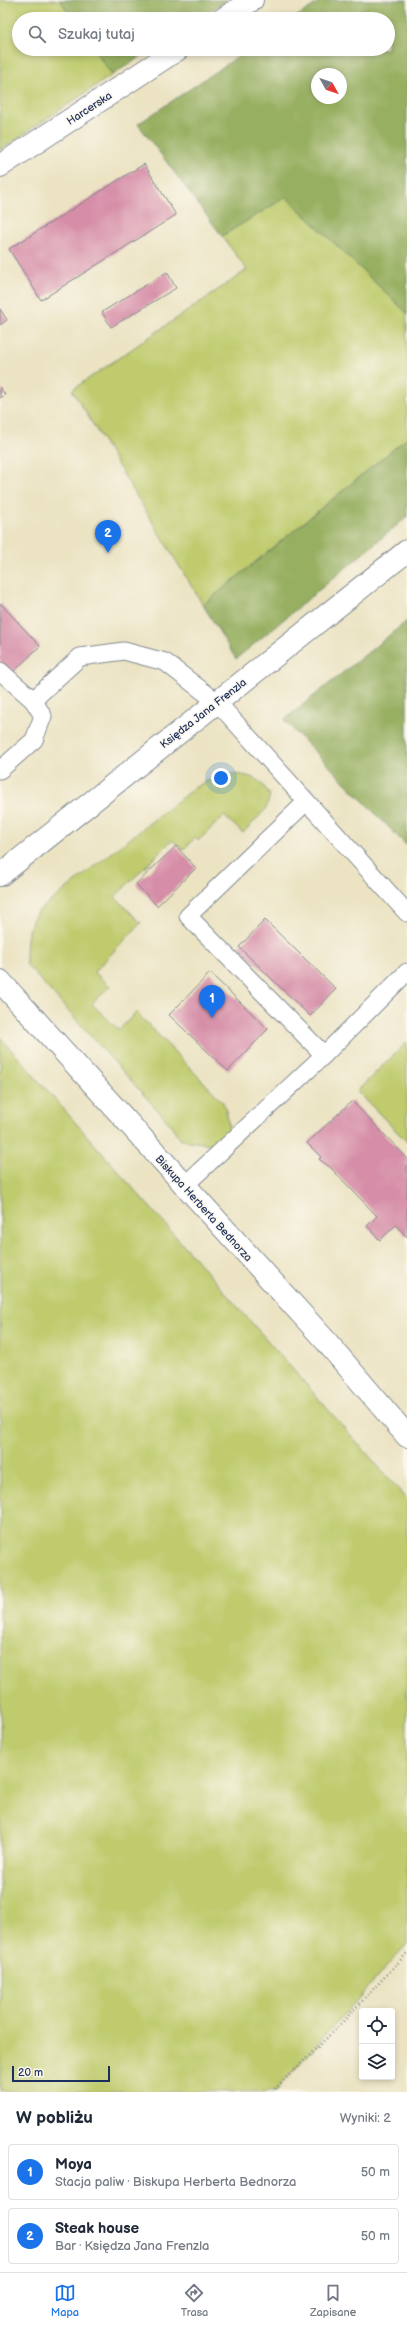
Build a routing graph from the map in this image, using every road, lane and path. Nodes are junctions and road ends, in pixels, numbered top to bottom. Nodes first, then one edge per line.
1 (252, 0) edge
2 (234, 12) edge
3 (167, 56) edge
4 (0, 166) edge
5 (407, 551) edge
6 (0, 672) edge
7 (33, 700) junction
8 (218, 702) junction
9 (0, 770) edge
10 (306, 802) junction
11 (0, 874) edge
12 (407, 913) edge
13 (407, 972) edge
14 (0, 981) edge
15 (324, 1055) junction
16 (184, 1186) junction
17 (407, 1436) edge
18 (407, 1953) edge
19 (272, 2092) edge

1 - 2 street
3 - 4 street, Harcerska
5 - 8 street, Księdza Jana Frenzla
6 - 7 lane
7 - 8 lane
7 - 9 lane
8 - 10 lane
8 - 11 street, Księdza Jana Frenzla
10 - 12 lane
10 - 15 lane
13 - 15 lane
14 - 16 street, Biskupa Herberta Bednorza
15 - 16 lane
16 - 17 street, Biskupa Herberta Bednorza
18 - 19 path

